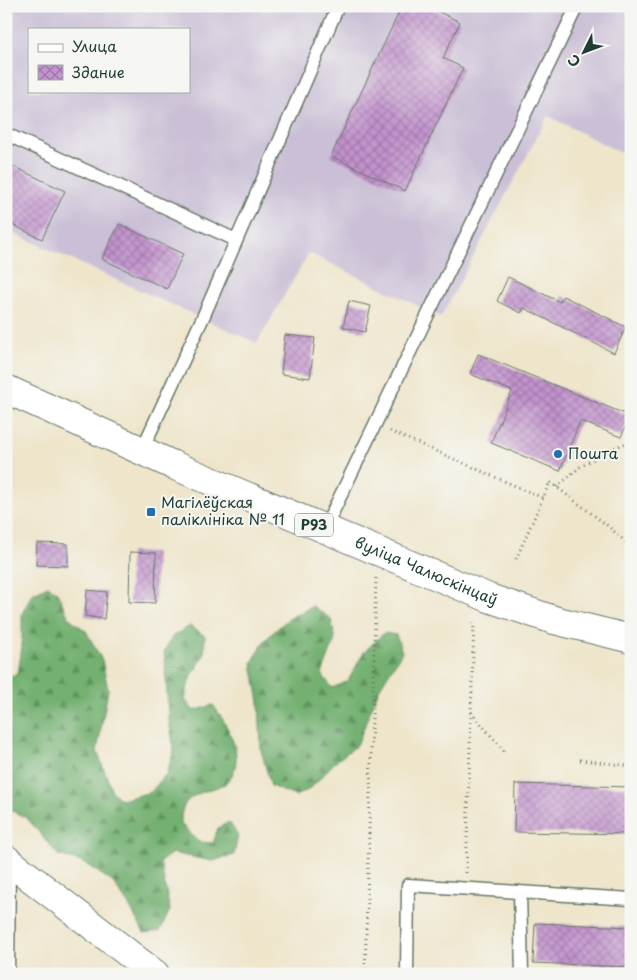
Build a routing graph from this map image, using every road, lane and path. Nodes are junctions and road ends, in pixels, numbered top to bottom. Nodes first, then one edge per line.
1 (338, 6) edge
2 (577, 6) edge
3 (6, 134) edge
4 (236, 240) junction
5 (6, 389) edge
6 (375, 425) junction
7 (631, 442) edge
8 (142, 450) junction
9 (558, 487) junction
10 (543, 498) junction
11 (324, 530) junction
12 (631, 547) edge
13 (516, 560) dead end
14 (376, 578) dead end
15 (474, 621) dead end
16 (631, 639) edge
17 (471, 712) junction
18 (504, 752) dead end
19 (580, 760) dead end
20 (631, 766) edge
21 (7, 860) edge
22 (466, 888) junction
23 (520, 892) junction
24 (631, 899) edge
25 (8, 974) edge
26 (155, 974) edge
27 (365, 974) edge
28 (407, 974) edge
29 (522, 974) edge

1 - 4 lane
2 - 6 lane
3 - 4 lane
4 - 8 lane
5 - 8 main road, вуліца Чалюскінцаў / Р93
6 - 10 path
6 - 11 lane
7 - 9 path
8 - 11 main road, вуліца Чалюскінцаў / Р93
9 - 10 path
9 - 12 path
10 - 13 path
11 - 16 main road, вуліца Чалюскінцаў / Р93
14 - 27 path
15 - 17 path
17 - 18 path
17 - 22 path
19 - 20 path
21 - 25 lane
21 - 26 main road
22 - 23 lane
22 - 28 lane
23 - 24 lane
23 - 29 lane

